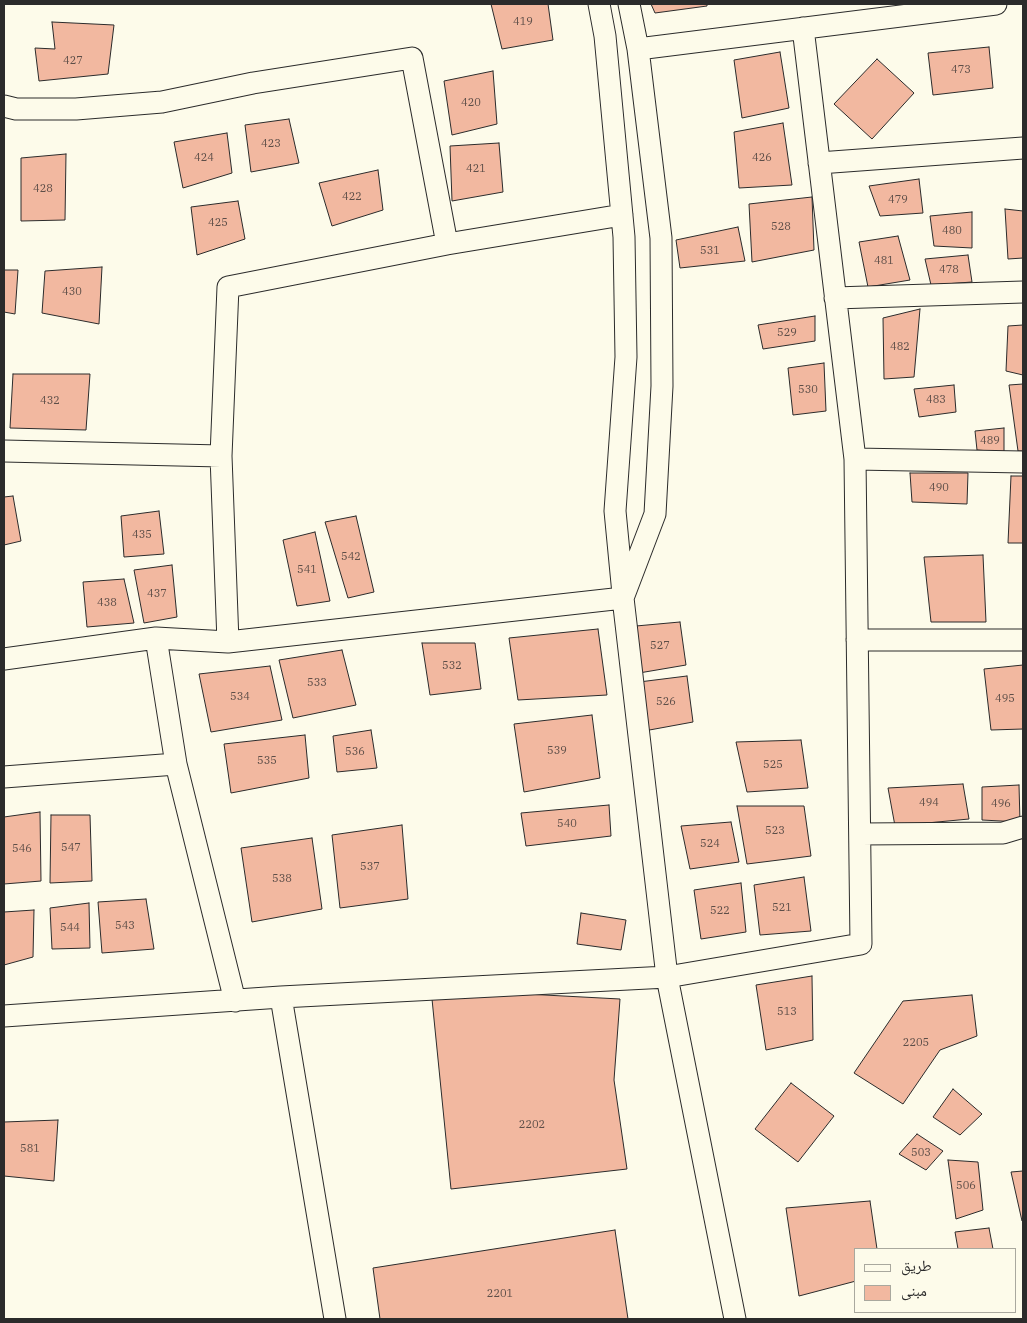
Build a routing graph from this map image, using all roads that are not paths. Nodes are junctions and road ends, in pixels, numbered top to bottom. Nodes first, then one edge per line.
1 (599, 4) edge
2 (629, 4) edge
3 (996, 4) edge
4 (803, 28) junction
5 (638, 49) junction
6 (4, 106) edge
7 (1023, 148) edge
8 (819, 162) junction
9 (622, 215) junction
10 (448, 244) junction
11 (1023, 292) edge
12 (835, 298) junction
13 (4, 450) edge
14 (221, 456) junction
15 (855, 458) junction
16 (1023, 462) edge
17 (623, 598) junction
18 (156, 638) junction
19 (857, 640) junction
20 (1023, 640) edge
21 (228, 642) junction
22 (4, 659) edge
23 (176, 764) junction
24 (4, 777) edge
25 (1023, 827) edge
26 (860, 834) junction
27 (667, 977) junction
28 (280, 997) junction
29 (236, 1002) junction
30 (4, 1016) edge
31 (335, 1319) edge
32 (735, 1319) edge

1 - 9 street
2 - 5 street
3 - 4 street
4 - 5 street
4 - 8 street
5 - 17 street
6 - 10 street
7 - 8 street
8 - 12 street
9 - 10 street
9 - 17 street
10 - 14 street
11 - 12 street
12 - 15 street
13 - 14 street
14 - 21 street
15 - 16 street
15 - 19 street
17 - 21 street
17 - 27 street
18 - 21 street
18 - 22 street
18 - 23 street
19 - 20 street
19 - 26 street
23 - 24 street
23 - 29 street
25 - 26 street
26 - 27 street
27 - 28 street
27 - 32 street
28 - 29 street
28 - 31 street
29 - 30 street

